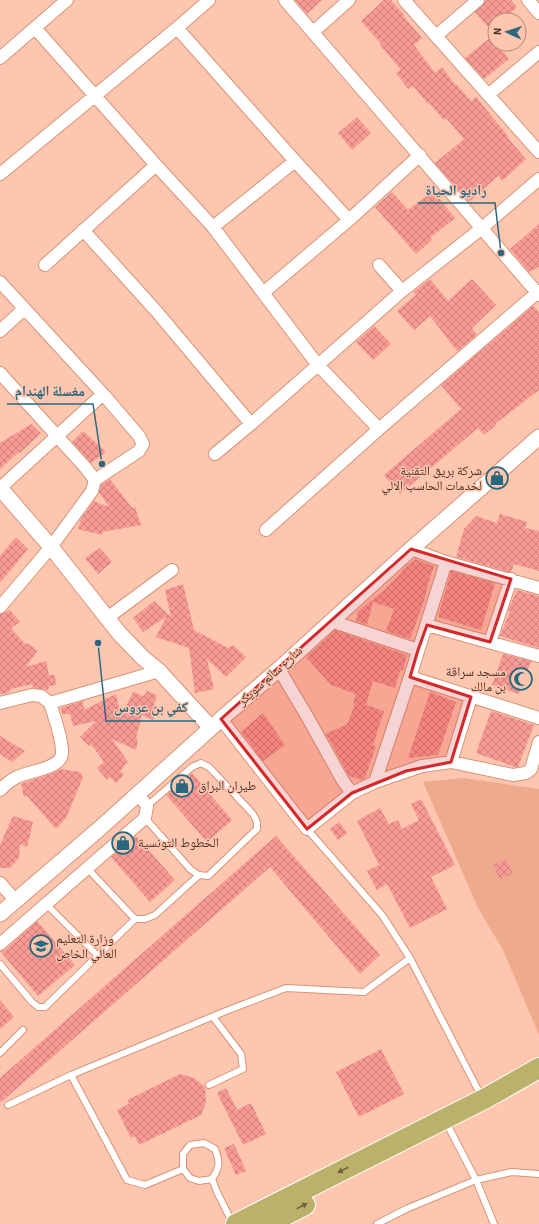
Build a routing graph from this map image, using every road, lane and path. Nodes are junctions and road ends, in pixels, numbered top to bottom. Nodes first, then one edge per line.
1 (67, 0) edge
2 (209, 0) edge
3 (285, 0) edge
4 (348, 0) edge
5 (404, 0) edge
6 (478, 0) edge
7 (528, 0) edge
8 (539, 13) edge
9 (35, 28) junction
10 (177, 28) junction
11 (313, 32) junction
12 (436, 36) junction
13 (539, 52) edge
14 (0, 58) edge
15 (488, 95) junction
16 (95, 96) junction
17 (539, 152) edge
18 (420, 155) junction
19 (295, 161) junction
20 (156, 165) junction
21 (0, 174) edge
22 (539, 179) edge
23 (349, 220) junction
24 (213, 227) junction
25 (482, 228) junction
26 (83, 230) junction
27 (45, 265) dead end
28 (379, 265) dead end
29 (0, 282) edge
30 (402, 291) junction
31 (263, 293) junction
32 (538, 293) edge
33 (24, 309) junction
34 (0, 331) edge
35 (317, 364) junction
36 (0, 373) edge
37 (103, 394) junction
38 (251, 424) junction
39 (379, 430) junction
40 (57, 437) junction
41 (539, 437) edge
42 (214, 454) dead end
43 (95, 480) junction
44 (0, 488) edge
45 (266, 530) dead end
46 (51, 547) junction
47 (411, 549) junction
48 (446, 562) junction
49 (172, 570) dead end
50 (511, 579) junction
51 (539, 588) edge
52 (0, 607) edge
53 (107, 618) junction
54 (331, 621) junction
55 (427, 625) junction
56 (490, 642) junction
57 (418, 650) junction
58 (539, 656) edge
59 (279, 669) junction
60 (159, 671) junction
61 (410, 677) junction
62 (471, 697) junction
63 (0, 703) edge
64 (50, 703) junction
65 (539, 718) edge
66 (216, 724) junction
67 (539, 742) edge
68 (451, 762) junction
69 (375, 782) junction
70 (0, 790) edge
71 (352, 793) junction
72 (143, 806) junction
73 (307, 829) junction
74 (88, 868) junction
75 (199, 875) junction
76 (0, 883) edge
77 (16, 900) junction
78 (46, 904) junction
79 (0, 914) edge
80 (135, 919) junction
81 (0, 944) edge
82 (98, 956) junction
83 (410, 958) junction
84 (0, 964) edge
85 (213, 1017) junction
86 (24, 1030) dead end
87 (0, 1053) edge
88 (539, 1068) edge
89 (71, 1075) junction
90 (539, 1081) edge
91 (209, 1085) dead end
92 (486, 1098) junction
93 (8, 1105) dead end
94 (447, 1124) junction
95 (183, 1168) junction
96 (539, 1174) edge
97 (212, 1179) junction
98 (476, 1180) junction
99 (232, 1224) edge
100 (236, 1224) edge
101 (268, 1224) edge
102 (377, 1224) edge
103 (494, 1224) edge

1 - 9 street
2 - 10 street
3 - 11 street
4 - 11 street
5 - 12 street
6 - 12 street
7 - 8 street
9 - 14 street
9 - 16 street
10 - 16 street
10 - 19 street
11 - 18 street
12 - 15 street
13 - 15 street
15 - 17 street
16 - 20 street
16 - 21 street
18 - 23 street
18 - 25 street
19 - 23 street
19 - 24 street
20 - 24 street
20 - 26 street
22 - 25 street
23 - 31 street
24 - 31 street
25 - 30 street
25 - 32 street
26 - 27 street
26 - 38 street
28 - 30 street
29 - 33 street
30 - 35 street
31 - 35 street
32 - 39 street
33 - 34 street
33 - 37 street
35 - 38 street
35 - 39 street
36 - 40 street
37 - 40 street
37 - 43 street
38 - 42 street
39 - 45 street
40 - 43 street
40 - 44 street
41 - 47 street, شارع سالم سويكر
43 - 46 street
44 - 46 street
46 - 52 street
46 - 53 street
47 - 48 street
47 - 54 street, شارع سالم سويكر
48 - 50 street
48 - 55 street
49 - 53 street
50 - 51 street
50 - 56 street
53 - 60 street
54 - 57 street
54 - 59 street, شارع سالم سويكر
55 - 56 street
55 - 57 street
56 - 58 street
57 - 61 street
59 - 66 street, شارع سالم سويكر
59 - 71 street
60 - 64 street
60 - 66 street
61 - 62 street
61 - 69 street
62 - 65 street
62 - 68 street
63 - 64 street
64 - 70 street
66 - 72 street, شارع سالم سويكر
66 - 73 street
67 - 68 street
68 - 69 street
69 - 71 street
71 - 73 street
72 - 74 street
72 - 75 lane
72 - 75 lane
72 - 77 street, شارع سالم سويكر
73 - 83 lane
74 - 78 street
74 - 80 lane
75 - 80 lane
76 - 77 street
77 - 79 street, شارع سالم سويكر
78 - 81 street
78 - 82 lane
80 - 82 lane
82 - 84 lane
83 - 85 lane
83 - 92 lane
85 - 89 lane
85 - 91 lane
86 - 87 lane
88 - 92 highway
89 - 93 lane
89 - 95 lane
90 - 94 highway
92 - 94 highway
94 - 98 lane
94 -> 100 highway
101 -> 94 highway
95 - 97 lane
95 - 97 lane
96 - 98 lane
97 - 99 lane
98 - 102 lane
98 - 103 lane

